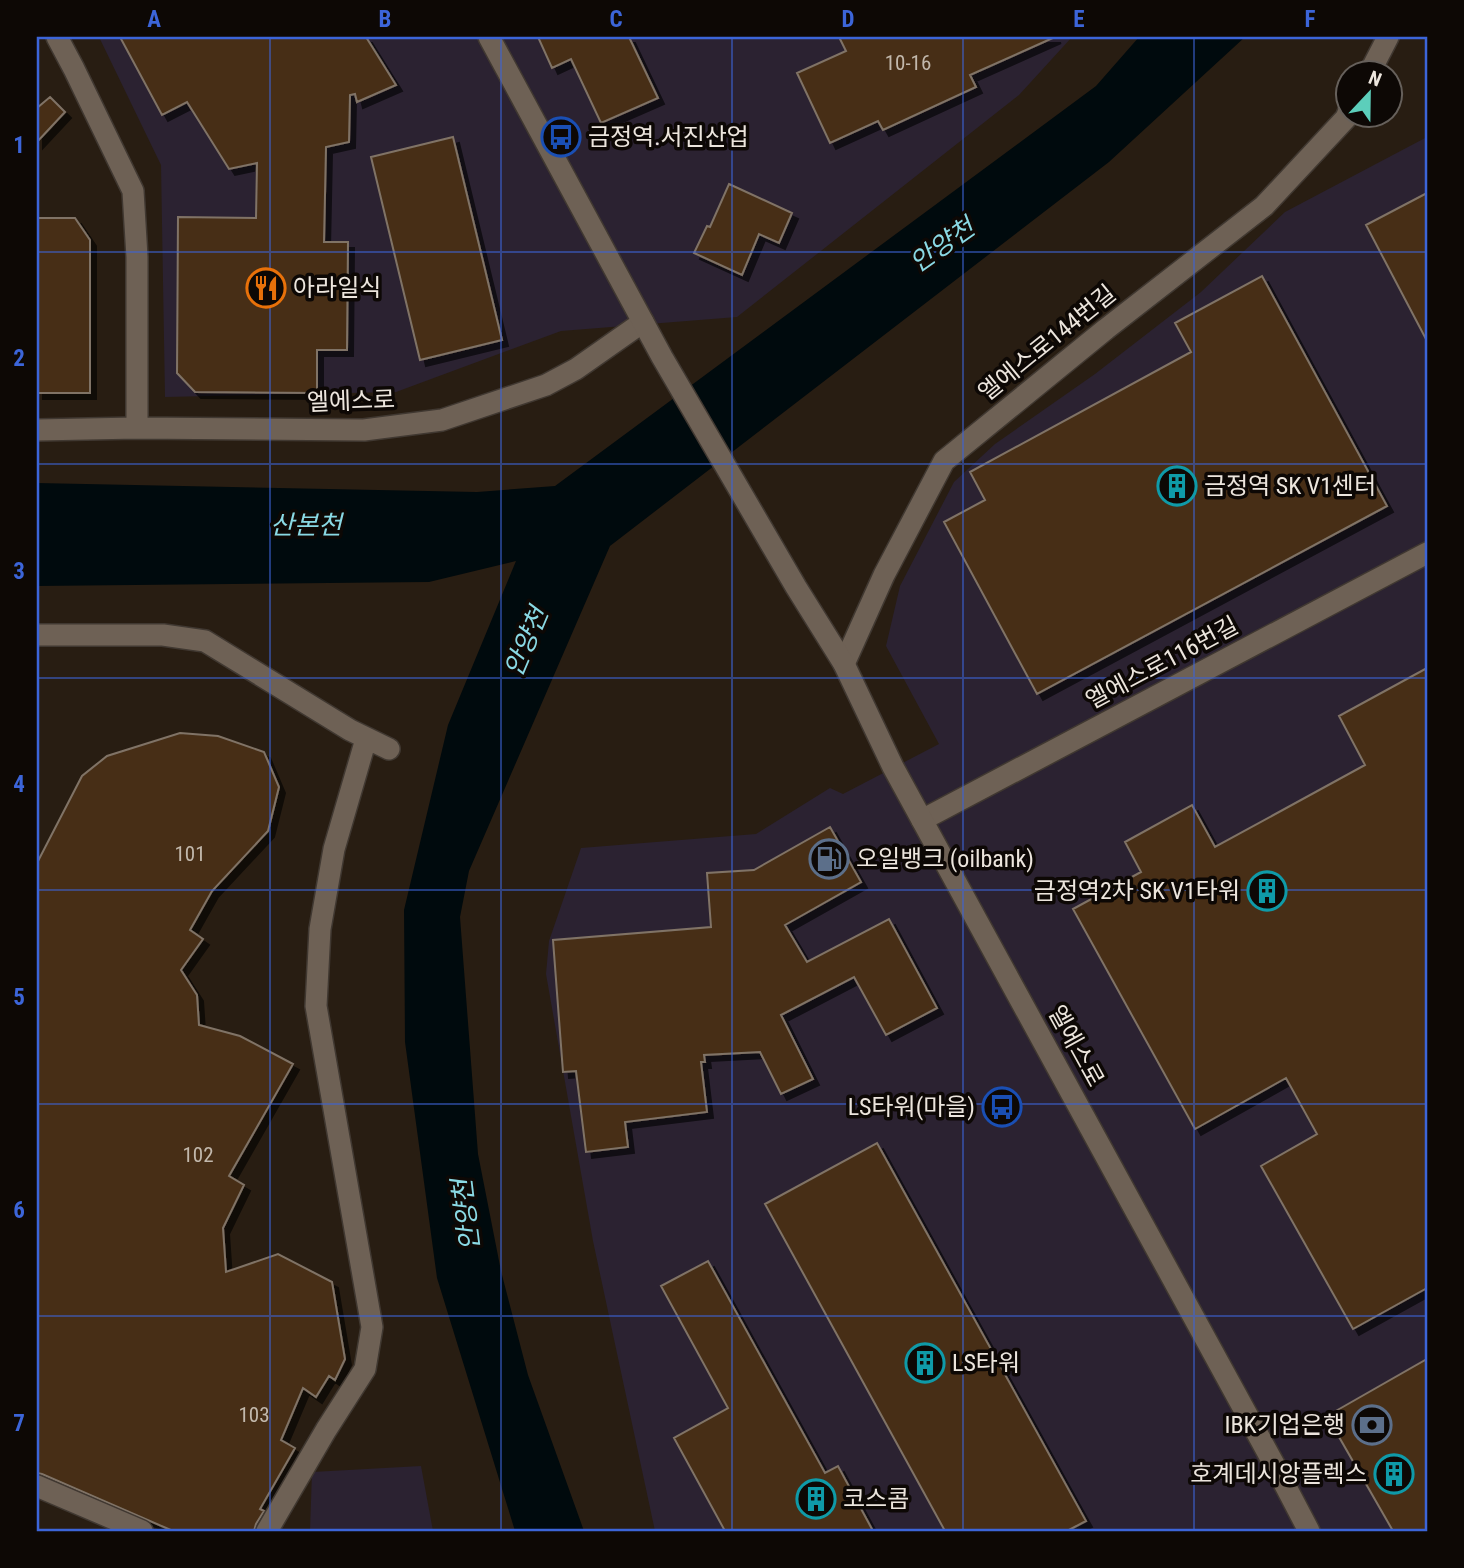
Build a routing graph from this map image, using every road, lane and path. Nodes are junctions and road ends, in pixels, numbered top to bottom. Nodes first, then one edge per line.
1 (57, 37) edge
2 (489, 37) edge
3 (1388, 37) edge
4 (1376, 60) edge
5 (1335, 130) edge
6 (643, 322) junction
7 (137, 428) junction
8 (37, 430) edge
9 (1427, 553) edge
10 (37, 635) edge
11 (844, 664) junction
12 (366, 739) junction
13 (389, 749) dead end
14 (922, 820) junction
15 (37, 1486) edge
16 (142, 1531) edge
17 (267, 1531) edge
18 (1309, 1531) edge

1 - 7 street
2 - 6 street
3 - 4 street
5 - 11 street, 엘에스로144번길
6 - 7 street, 엘에스로
6 - 11 street, 엘에스로
7 - 8 street, 엘에스로
9 - 14 street, 엘에스로116번길
10 - 12 street
11 - 14 street, 엘에스로
12 - 13 street
12 - 17 street
14 - 18 street, 엘에스로
15 - 16 street

